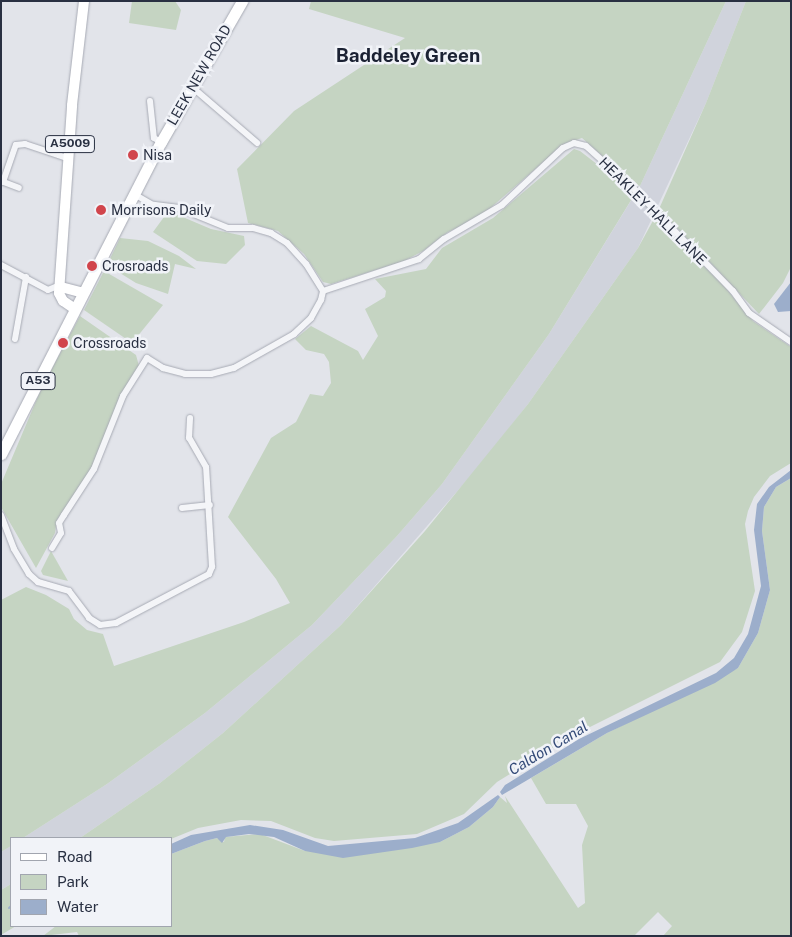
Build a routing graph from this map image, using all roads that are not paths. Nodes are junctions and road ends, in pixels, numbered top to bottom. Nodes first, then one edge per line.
1 (84, 1) edge
2 (242, 1) edge
3 (192, 88) junction
4 (150, 101) dead end
5 (160, 142) junction
6 (252, 142) dead end
7 (70, 159) junction
8 (2, 181) edge
9 (19, 188) dead end
10 (134, 194) junction
11 (1, 265) edge
12 (26, 277) junction
13 (60, 286) junction
14 (323, 290) junction
15 (83, 294) junction
16 (75, 309) junction
17 (15, 339) dead end
18 (791, 342) edge
19 (190, 418) dead end
20 (5, 437) edge
21 (1, 454) edge
22 (210, 506) junction
23 (182, 508) dead end
24 (1, 515) edge
25 (52, 548) dead end

1 - 7 main road, A5009
2 - 3 highway, LEEK NEW ROAD / A53
3 - 5 highway, LEEK NEW ROAD / A53
3 - 6 street
4 - 5 street
5 - 10 highway, LEEK NEW ROAD / A53
7 - 8 street
7 - 13 main road, A5009
8 - 9 street
10 - 14 street
10 - 15 highway, LEEK NEW ROAD / A53
11 - 12 street
12 - 13 street
12 - 17 street
13 - 15 main road
13 - 16 main road
14 - 18 street, HEAKLEY HALL LANE
14 - 25 street
15 - 16 highway, LEEK NEW ROAD / A53
16 - 20 highway, A53
19 - 22 street
20 - 21 highway, A53
22 - 23 street
22 - 24 street

